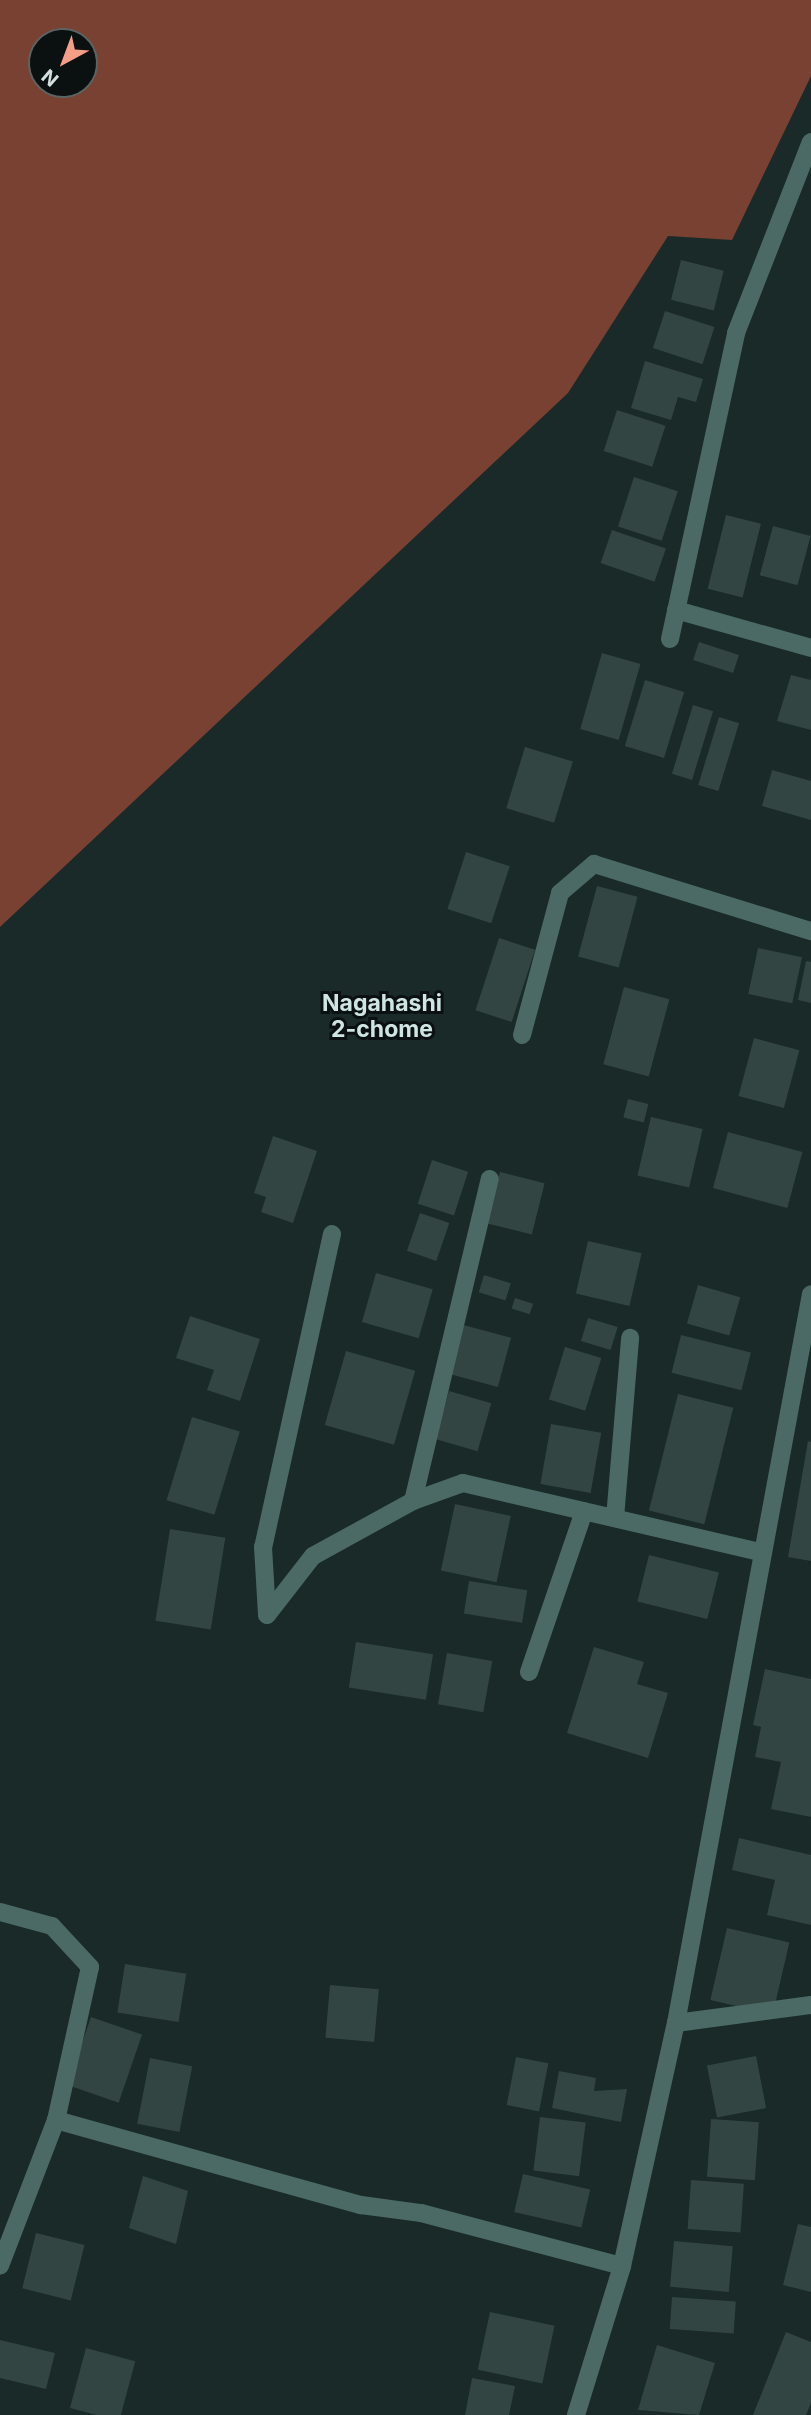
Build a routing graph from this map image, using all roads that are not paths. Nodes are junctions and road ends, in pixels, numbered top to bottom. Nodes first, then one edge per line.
1 (811, 142) edge
2 (676, 610) junction
3 (670, 639) dead end
4 (811, 648) edge
5 (811, 930) edge
6 (522, 1035) dead end
7 (490, 1180) dead end
8 (332, 1234) dead end
9 (811, 1294) edge
10 (630, 1338) dead end
11 (413, 1501) junction
12 (584, 1511) junction
13 (614, 1518) junction
14 (763, 1553) junction
15 (529, 1672) dead end
16 (0, 1912) edge
17 (811, 2005) edge
18 (676, 2023) junction
19 (56, 2120) junction
20 (0, 2266) edge
21 (622, 2266) junction
22 (576, 2415) edge

1 - 2 street
2 - 3 street
2 - 4 street
5 - 6 street
7 - 11 street
8 - 11 street
9 - 14 street
10 - 13 street
11 - 12 street
12 - 13 street
12 - 15 street
13 - 14 street
14 - 18 street
16 - 19 street
17 - 18 street
18 - 21 street
19 - 20 street
19 - 21 street
21 - 22 street

